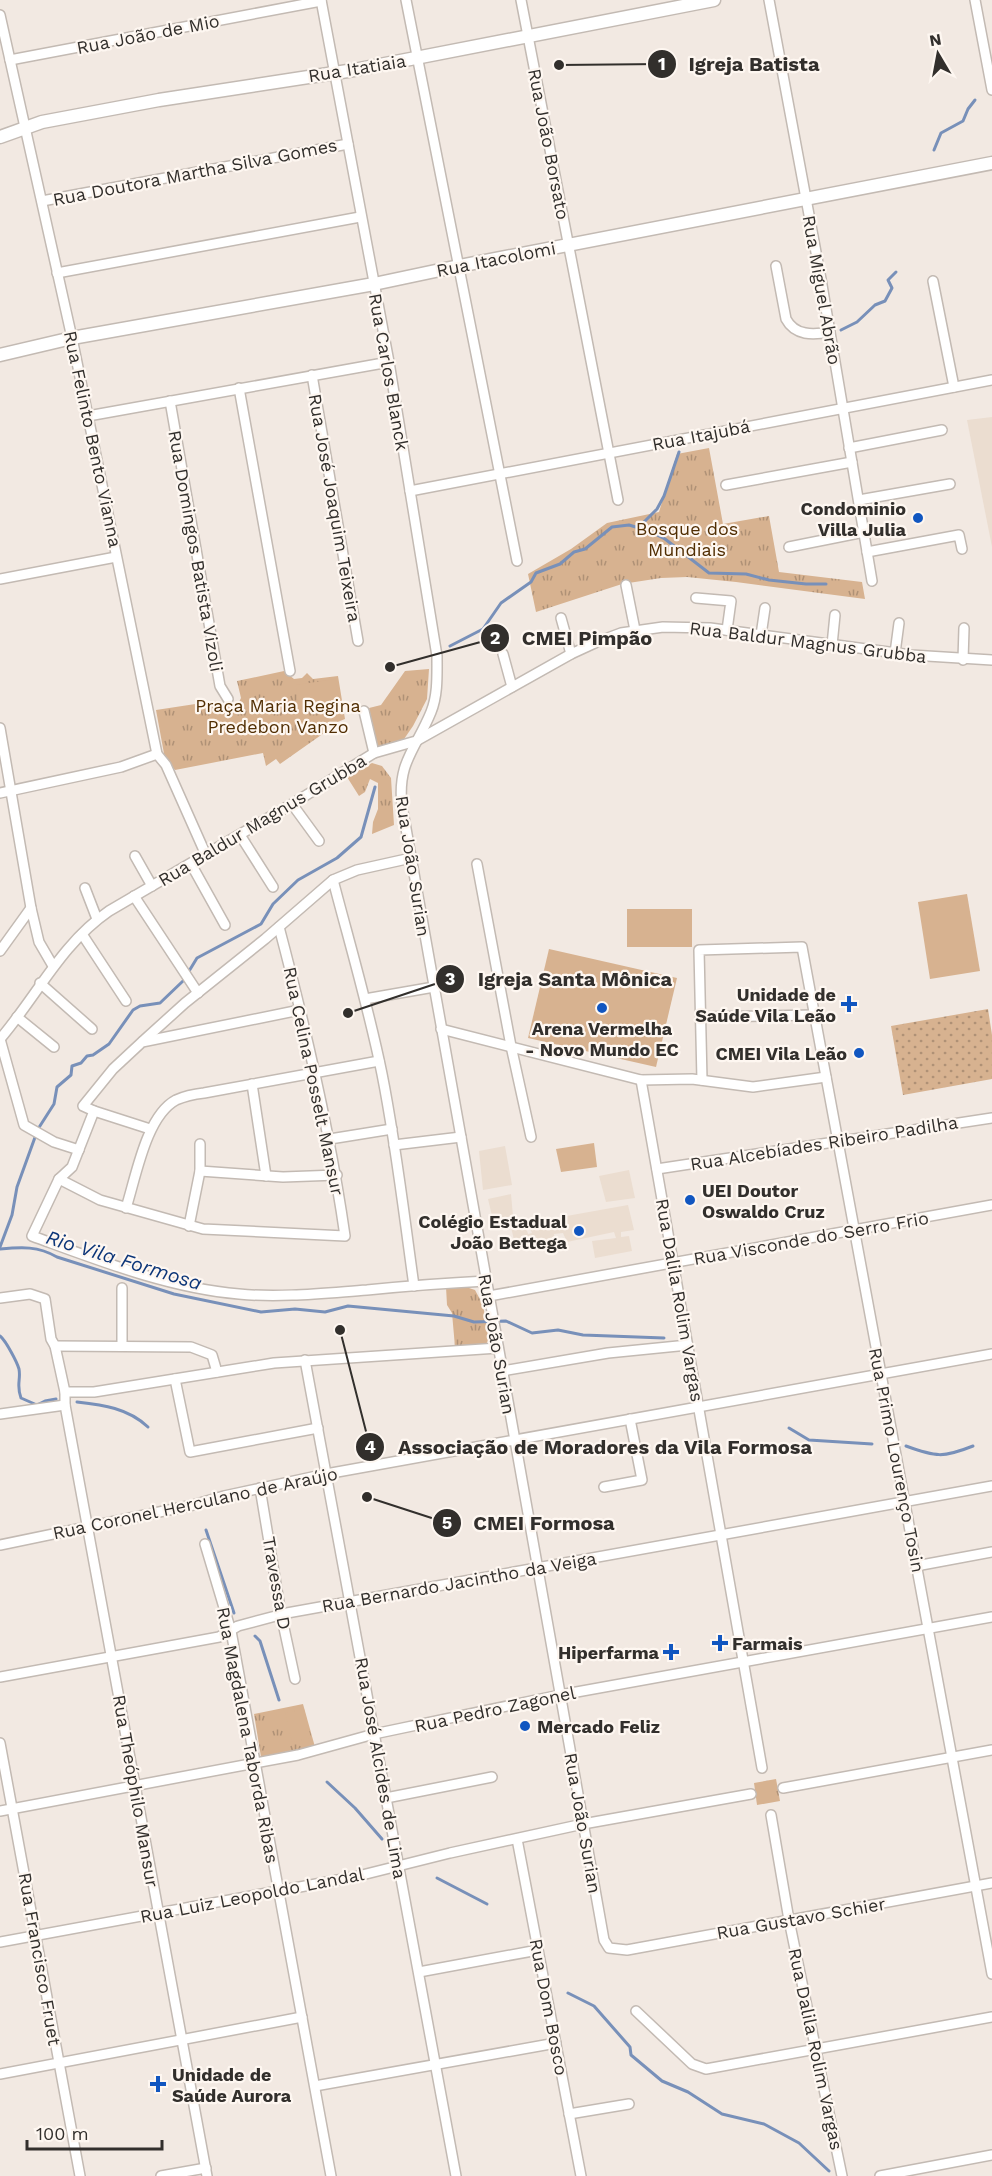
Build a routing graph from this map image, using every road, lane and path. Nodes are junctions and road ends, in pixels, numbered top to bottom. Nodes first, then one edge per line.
1 (321, 0) edge
2 (406, 0) edge
3 (521, 0) edge
4 (714, 0) edge
5 (768, 0) edge
6 (975, 0) edge
7 (0, 15) edge
8 (527, 36) junction
9 (416, 58) junction
10 (10, 60) junction
11 (335, 71) junction
12 (992, 90) edge
13 (25, 127) junction
14 (0, 137) edge
15 (348, 144) junction
16 (992, 163) edge
17 (805, 199) junction
18 (42, 201) junction
19 (360, 217) junction
20 (569, 245) junction
21 (459, 266) junction
22 (776, 266) dead end
23 (57, 273) junction
24 (933, 281) dead end
25 (374, 284) junction
26 (830, 332) junction
27 (72, 338) junction
28 (0, 355) edge
29 (389, 362) junction
30 (312, 375) junction
31 (992, 380) edge
32 (954, 387) junction
33 (239, 388) junction
34 (170, 401) junction
35 (843, 408) junction
36 (88, 416) junction
37 (942, 430) dead end
38 (849, 448) junction
39 (609, 453) junction
40 (852, 462) junction
41 (500, 474) junction
42 (950, 484) dead end
43 (726, 485) dead end
44 (410, 491) junction
45 (618, 500) dead end
46 (858, 500) junction
47 (864, 532) junction
48 (789, 547) dead end
49 (962, 549) dead end
50 (867, 552) junction
51 (116, 556) junction
52 (517, 561) dead end
53 (0, 579) edge
54 (872, 581) dead end
55 (626, 585) dead end
56 (696, 598) dead end
57 (765, 608) dead end
58 (835, 615) dead end
59 (561, 618) dead end
60 (899, 623) dead end
61 (964, 628) dead end
62 (635, 630) junction
63 (727, 630) junction
64 (761, 634) junction
65 (358, 642) dead end
66 (832, 645) junction
67 (895, 653) junction
68 (503, 654) dead end
69 (571, 654) junction
70 (963, 660) junction
71 (992, 660) edge
72 (290, 671) dead end
73 (512, 687) junction
74 (228, 699) dead end
75 (364, 711) dead end
76 (0, 728) edge
77 (416, 741) junction
78 (374, 753) junction
79 (157, 754) junction
80 (12, 790) junction
81 (0, 793) edge
82 (292, 804) junction
83 (240, 835) junction
84 (319, 841) dead end
85 (206, 855) junction
86 (135, 856) dead end
87 (411, 858) junction
88 (191, 864) junction
89 (477, 864) dead end
90 (333, 880) junction
91 (152, 886) junction
92 (273, 887) dead end
93 (86, 888) dead end
94 (134, 896) junction
95 (31, 908) junction
96 (97, 920) junction
97 (225, 925) dead end
98 (279, 927) junction
99 (81, 934) junction
100 (0, 951) edge
101 (52, 966) junction
102 (40, 983) junction
103 (434, 987) junction
104 (198, 993) junction
105 (365, 999) junction
106 (126, 1001) dead end
107 (300, 1010) junction
108 (814, 1015) junction
109 (17, 1017) junction
110 (701, 1017) junction
111 (92, 1029) dead end
112 (441, 1029) junction
113 (0, 1039) edge
114 (142, 1042) junction
115 (511, 1046) junction
116 (54, 1047) dead end
117 (379, 1061) junction
118 (316, 1072) junction
119 (826, 1077) junction
120 (641, 1080) junction
121 (702, 1080) junction
122 (252, 1084) junction
123 (94, 1111) junction
124 (992, 1118) edge
125 (392, 1129) junction
126 (150, 1130) junction
127 (461, 1137) junction
128 (531, 1137) dead end
129 (330, 1140) junction
130 (838, 1141) junction
131 (200, 1144) dead end
132 (394, 1145) junction
133 (79, 1150) junction
134 (657, 1169) junction
135 (200, 1171) junction
136 (337, 1175) junction
137 (266, 1176) junction
138 (59, 1179) junction
139 (992, 1205) edge
140 (126, 1208) junction
141 (189, 1226) junction
142 (854, 1230) junction
143 (673, 1263) junction
144 (486, 1281) junction
145 (414, 1286) junction
146 (122, 1288) dead end
147 (489, 1296) junction
148 (0, 1298) edge
149 (688, 1345) junction
150 (55, 1346) junction
151 (122, 1346) junction
152 (498, 1348) junction
153 (992, 1354) edge
154 (305, 1360) junction
155 (502, 1371) junction
156 (217, 1372) junction
157 (881, 1374) junction
158 (175, 1379) junction
159 (65, 1399) junction
160 (699, 1407) junction
161 (0, 1414) edge
162 (630, 1419) junction
163 (318, 1428) junction
164 (514, 1440) junction
165 (326, 1474) junction
166 (992, 1486) edge
167 (604, 1487) dead end
168 (261, 1488) junction
169 (904, 1500) junction
170 (88, 1527) junction
171 (721, 1534) junction
172 (205, 1544) dead end
173 (0, 1545) edge
174 (992, 1552) edge
175 (916, 1566) junction
176 (537, 1568) junction
177 (350, 1602) junction
178 (281, 1614) junction
179 (992, 1617) edge
180 (928, 1629) junction
181 (231, 1631) junction
182 (112, 1657) junction
183 (744, 1662) junction
184 (0, 1677) edge
185 (295, 1679) dead end
186 (560, 1695) junction
187 (374, 1734) junction
188 (0, 1743) edge
189 (992, 1750) edge
190 (952, 1757) junction
191 (255, 1762) junction
192 (762, 1768) dead end
193 (492, 1777) dead end
194 (135, 1785) junction
195 (783, 1788) dead end
196 (751, 1794) dead end
197 (386, 1798) junction
198 (12, 1808) junction
199 (0, 1811) edge
200 (771, 1815) dead end
201 (583, 1824) junction
202 (517, 1839) junction
203 (399, 1866) junction
204 (992, 1883) edge
205 (976, 1886) junction
206 (279, 1891) junction
207 (159, 1913) junction
208 (789, 1920) junction
209 (36, 1935) junction
210 (0, 1942) edge
211 (609, 1948) joint
212 (538, 1950) junction
213 (418, 1972) junction
214 (992, 1974) edge
215 (636, 2012) dead end
216 (302, 2017) junction
217 (992, 2017) edge
218 (182, 2040) junction
219 (556, 2043) junction
220 (816, 2049) junction
221 (59, 2063) junction
222 (436, 2065) junction
223 (0, 2074) edge
224 (315, 2086) junction
225 (629, 2104) dead end
226 (569, 2115) junction
227 (992, 2155) edge
228 (206, 2172) edge
229 (80, 2176) edge
230 (161, 2176) edge
231 (331, 2176) edge
232 (456, 2176) edge
233 (581, 2176) edge
234 (842, 2176) edge
235 (880, 2176) edge

1 - 10 street, Rua João de Mio
1 - 11 street, Rua Carlos Blanck
2 - 9 street
3 - 8 street, Rua João Borsato
4 - 8 main road, Rua Itatiaia
5 - 17 street, Rua Miguel Abrão
6 - 12 street
7 - 10 street, Rua Felinto Bento Vianna
8 - 9 main road, Rua Itatiaia
8 - 20 street, Rua João Borsato
9 - 11 main road, Rua Itatiaia
9 - 21 street
10 - 13 street, Rua Felinto Bento Vianna
11 - 13 main road, Rua Itatiaia
11 - 15 street, Rua Carlos Blanck
13 - 14 main road, Rua Itatiaia
13 - 18 street, Rua Felinto Bento Vianna
15 - 18 street, Rua Doutora Martha Silva Gomes
15 - 19 street, Rua Carlos Blanck
16 - 17 main road, Rua Itacolomi
17 - 20 main road, Rua Itacolomi
17 - 26 street, Rua Miguel Abrão
18 - 23 street, Rua Felinto Bento Vianna
19 - 23 street
19 - 25 street, Rua Carlos Blanck
20 - 21 main road, Rua Itacolomi
20 - 39 street, Rua João Borsato
21 - 25 main road, Rua Itacolomi
21 - 41 street
22 - 26 street
23 - 27 street, Rua Felinto Bento Vianna
24 - 32 street
25 - 27 main road, Rua Itacolomi
25 - 29 street, Rua Carlos Blanck
26 - 35 street, Rua Miguel Abrão
27 - 28 main road, Rua Itacolomi
27 - 36 street, Rua Felinto Bento Vianna
29 - 30 street
29 - 44 street, Rua Carlos Blanck
30 - 33 street
30 - 65 street, Rua José Joaquim Teixeira
31 - 32 street, Rua Itajubá
32 - 35 street, Rua Itajubá
33 - 34 street
33 - 72 street
34 - 36 street
34 - 74 street, Rua Domingos Batista Vizoli
35 - 38 street, Rua Miguel Abrão
35 - 39 street, Rua Itajubá
36 - 51 street, Rua Felinto Bento Vianna
37 - 38 street
38 - 40 street, Rua Miguel Abrão
39 - 41 street, Rua Itajubá
39 - 45 street, Rua João Borsato
40 - 43 street
40 - 46 street, Rua Miguel Abrão
41 - 44 street, Rua Itajubá
41 - 52 street
42 - 46 street
44 - 77 street, Rua Carlos Blanck
46 - 47 street, Rua Miguel Abrão
47 - 48 street
47 - 50 street, Rua Miguel Abrão
49 - 50 street
50 - 54 street, Rua Miguel Abrão
51 - 53 street
51 - 79 street, Rua Felinto Bento Vianna
55 - 62 street
56 - 63 street
57 - 64 street
58 - 66 street
59 - 69 street
60 - 67 street
61 - 70 street
62 - 63 street, Rua Baldur Magnus Grubba
62 - 69 street, Rua Baldur Magnus Grubba
63 - 64 street, Rua Baldur Magnus Grubba
64 - 66 street, Rua Baldur Magnus Grubba
66 - 67 street, Rua Baldur Magnus Grubba
67 - 70 street, Rua Baldur Magnus Grubba
68 - 73 street
69 - 73 street, Rua Baldur Magnus Grubba
70 - 71 street, Rua Baldur Magnus Grubba
73 - 77 street, Rua Baldur Magnus Grubba
75 - 78 street
76 - 80 street
77 - 78 street, Rua Baldur Magnus Grubba
77 - 87 street, Rua João Surian
78 - 82 street, Rua Baldur Magnus Grubba
79 - 80 street
79 - 85 street, Rua Felinto Bento Vianna
80 - 81 street
80 - 95 street
82 - 83 street, Rua Baldur Magnus Grubba
82 - 84 street
83 - 85 street, Rua Baldur Magnus Grubba
83 - 92 street
85 - 88 street, Rua Baldur Magnus Grubba
86 - 91 street
87 - 90 street
87 - 103 street, Rua João Surian
88 - 91 street, Rua Baldur Magnus Grubba
88 - 97 street
89 - 115 street
90 - 98 street
90 - 105 street
91 - 94 street, Rua Baldur Magnus Grubba
93 - 96 street
94 - 96 street, Rua Baldur Magnus Grubba
94 - 104 street
95 - 100 street
95 - 101 street
96 - 99 street, Rua Baldur Magnus Grubba
98 - 104 street
98 - 107 street, Rua Celina Posselt Mansur
99 - 101 street, Rua Baldur Magnus Grubba
99 - 106 street
101 - 102 street, Rua Baldur Magnus Grubba
102 - 109 street, Rua Baldur Magnus Grubba
102 - 111 street
103 - 105 street
103 - 112 street, Rua João Surian
104 - 114 street
105 - 117 street
107 - 114 street
107 - 118 street, Rua Celina Posselt Mansur
108 - 110 street
108 - 110 street, Rua Primo Lourenço Tosin
108 - 119 street, Rua Primo Lourenço Tosin
109 - 113 street, Rua Baldur Magnus Grubba
109 - 116 street
110 - 121 street
112 - 115 street
112 - 127 street, Rua João Surian
113 - 133 street
114 - 123 street
115 - 120 street
115 - 128 street
117 - 118 street
117 - 125 street
118 - 122 street
118 - 129 street, Rua Celina Posselt Mansur
119 - 121 street
119 - 130 street, Rua Primo Lourenço Tosin
120 - 121 street
120 - 134 street, Rua Dalila Rolim Vargas
122 - 126 street
122 - 137 street
123 - 126 street
123 - 133 street
124 - 130 street, Rua Alcebíades Ribeiro Padilha
125 - 129 street
125 - 132 street
126 - 140 street
127 - 132 street
127 - 144 street, Rua João Surian
129 - 136 street, Rua Celina Posselt Mansur
130 - 134 street, Rua Alcebíades Ribeiro Padilha
130 - 142 street, Rua Primo Lourenço Tosin
131 - 135 street
132 - 145 street
133 - 138 street
134 - 143 street, Rua Dalila Rolim Vargas
135 - 137 street
135 - 141 street
136 - 137 street
136 - 141 street, Rua Celina Posselt Mansur
138 - 140 street
138 - 145 street
139 - 142 street, Rua Visconde do Serro Frio
140 - 141 street
142 - 143 street, Rua Visconde do Serro Frio
142 - 157 street, Rua Primo Lourenço Tosin
143 - 147 street, Rua Visconde do Serro Frio
143 - 149 street, Rua Dalila Rolim Vargas
144 - 145 street
144 - 147 street, Rua João Surian
146 - 151 street
147 - 152 street, Rua João Surian
148 - 150 street, Rua Theóphilo Mansur
149 - 155 street
149 - 160 street, Rua Dalila Rolim Vargas
150 - 151 street
150 - 159 street, Rua Theóphilo Mansur
151 - 156 street
152 - 154 street
152 - 155 street, Rua João Surian
153 - 157 street, Rua Coronel Herculano de Araújo
154 - 156 street
154 - 163 street, Rua José Alcides de Lima
155 - 164 street, Rua João Surian
156 - 158 street
157 - 160 street, Rua Coronel Herculano de Araújo
157 - 169 street, Rua Primo Lourenço Tosin
158 - 159 street
158 - 163 street
159 - 161 street
159 - 170 street, Rua Theóphilo Mansur
160 - 162 street, Rua Coronel Herculano de Araújo
160 - 171 street, Rua Dalila Rolim Vargas
162 - 164 street, Rua Coronel Herculano de Araújo
162 - 167 street
163 - 165 street, Rua José Alcides de Lima
164 - 165 street, Rua Coronel Herculano de Araújo
164 - 176 street, Rua João Surian
165 - 168 street, Rua Coronel Herculano de Araújo
165 - 177 street, Rua José Alcides de Lima
166 - 169 street, Rua Bernardo Jacintho da Veiga
168 - 170 street, Rua Coronel Herculano de Araújo
168 - 178 street, Travessa D
169 - 171 street, Rua Bernardo Jacintho da Veiga
169 - 175 street, Rua Primo Lourenço Tosin
170 - 173 street, Rua Coronel Herculano de Araújo
170 - 182 street, Rua Theóphilo Mansur
171 - 176 street, Rua Bernardo Jacintho da Veiga
171 - 183 street, Rua Dalila Rolim Vargas
172 - 181 street, Rua Magdalena Taborda Ribas
174 - 175 street
175 - 180 street, Rua Primo Lourenço Tosin
176 - 177 street, Rua Bernardo Jacintho da Veiga
176 - 186 street, Rua João Surian
177 - 178 street, Rua Bernardo Jacintho da Veiga
177 - 187 street, Rua José Alcides de Lima
178 - 181 street, Rua Bernardo Jacintho da Veiga
178 - 185 street, Travessa D
179 - 180 street, Rua Pedro Zagonel
180 - 183 street, Rua Pedro Zagonel
180 - 190 street, Rua Primo Lourenço Tosin
181 - 182 street, Rua Bernardo Jacintho da Veiga
181 - 191 street, Rua Magdalena Taborda Ribas
182 - 184 street, Rua Bernardo Jacintho da Veiga
182 - 194 street, Rua Theóphilo Mansur
183 - 186 street, Rua Pedro Zagonel
183 - 192 street, Rua Dalila Rolim Vargas
186 - 187 street, Rua Pedro Zagonel
186 - 201 street, Rua João Surian
187 - 191 street, Rua Pedro Zagonel
187 - 197 street, Rua José Alcides de Lima
188 - 198 street, Rua Francisco Fruet
189 - 190 street
190 - 195 street
190 - 205 street, Rua Primo Lourenço Tosin
191 - 194 street, Rua Pedro Zagonel
191 - 206 street, Rua Magdalena Taborda Ribas
193 - 197 street
194 - 198 street, Rua Pedro Zagonel
194 - 207 street, Rua Theóphilo Mansur
196 - 201 street, Rua Luiz Leopoldo Landal
197 - 203 street, Rua José Alcides de Lima
198 - 199 street, Rua Pedro Zagonel
198 - 209 street, Rua Francisco Fruet
200 - 208 street, Rua Dalila Rolim Vargas
201 - 202 street, Rua Luiz Leopoldo Landal
201 - 211 street, Rua João Surian
202 - 203 street, Rua Luiz Leopoldo Landal
202 - 212 street, Rua Dom Bosco
203 - 206 street, Rua Luiz Leopoldo Landal
203 - 213 street, Rua José Alcides de Lima
204 - 205 street, Rua Gustavo Schier
205 - 208 street, Rua Gustavo Schier
205 - 214 street, Rua Primo Lourenço Tosin
206 - 207 street, Rua Luiz Leopoldo Landal
206 - 216 street, Rua Magdalena Taborda Ribas
207 - 209 street, Rua Luiz Leopoldo Landal
207 - 218 street, Rua Theóphilo Mansur
208 - 211 street, Rua Gustavo Schier
208 - 220 street, Rua Dalila Rolim Vargas
209 - 210 street, Rua Luiz Leopoldo Landal
209 - 221 street, Rua Francisco Fruet
212 - 213 street
212 - 219 street, Rua Dom Bosco
213 - 222 street, Rua José Alcides de Lima
215 - 220 street
216 - 218 street
216 - 224 street, Rua Magdalena Taborda Ribas
217 - 220 street
218 - 221 street
218 - 228 street, Rua Theóphilo Mansur
219 - 222 street
219 - 226 street, Rua Dom Bosco
220 - 234 street, Rua Dalila Rolim Vargas
221 - 223 street
221 - 229 street, Rua Francisco Fruet
222 - 224 street
222 - 232 street, Rua José Alcides de Lima
224 - 231 street, Rua Magdalena Taborda Ribas
225 - 226 street
226 - 233 street, Rua Dom Bosco
227 - 235 street
228 - 230 street

